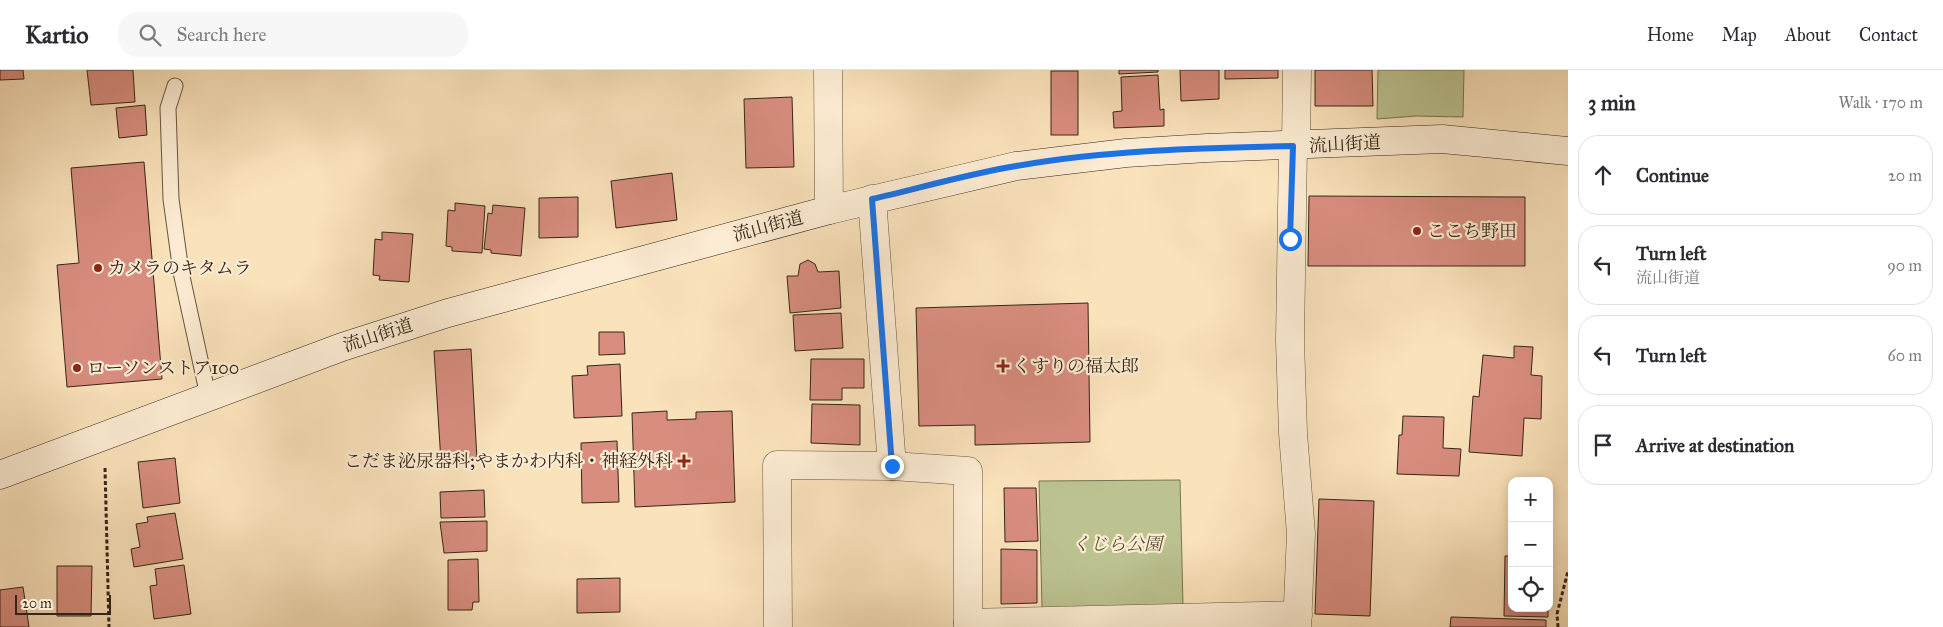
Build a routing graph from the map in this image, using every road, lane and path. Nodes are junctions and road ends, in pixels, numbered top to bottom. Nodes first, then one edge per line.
1 (828, 70) edge
2 (1297, 70) edge
3 (175, 86) dead end
4 (1295, 146) junction
5 (1568, 151) edge
6 (872, 199) junction
7 (829, 210) junction
8 (208, 396) junction
9 (892, 466) junction
10 (105, 467) dead end
11 (0, 475) edge
12 (1568, 571) edge
13 (1297, 621) edge
14 (968, 625) edge
15 (108, 627) edge
16 (778, 627) edge
17 (1558, 627) edge

1 - 7 street
2 - 4 street
3 - 8 lane
4 - 5 street, 流山街道
4 - 6 street, 流山街道
4 - 13 street
6 - 7 street, 流山街道
6 - 9 street
7 - 8 street, 流山街道
8 - 11 street, 流山街道
9 - 14 street
9 - 16 street
10 - 15 path
12 - 17 path
13 - 14 street

